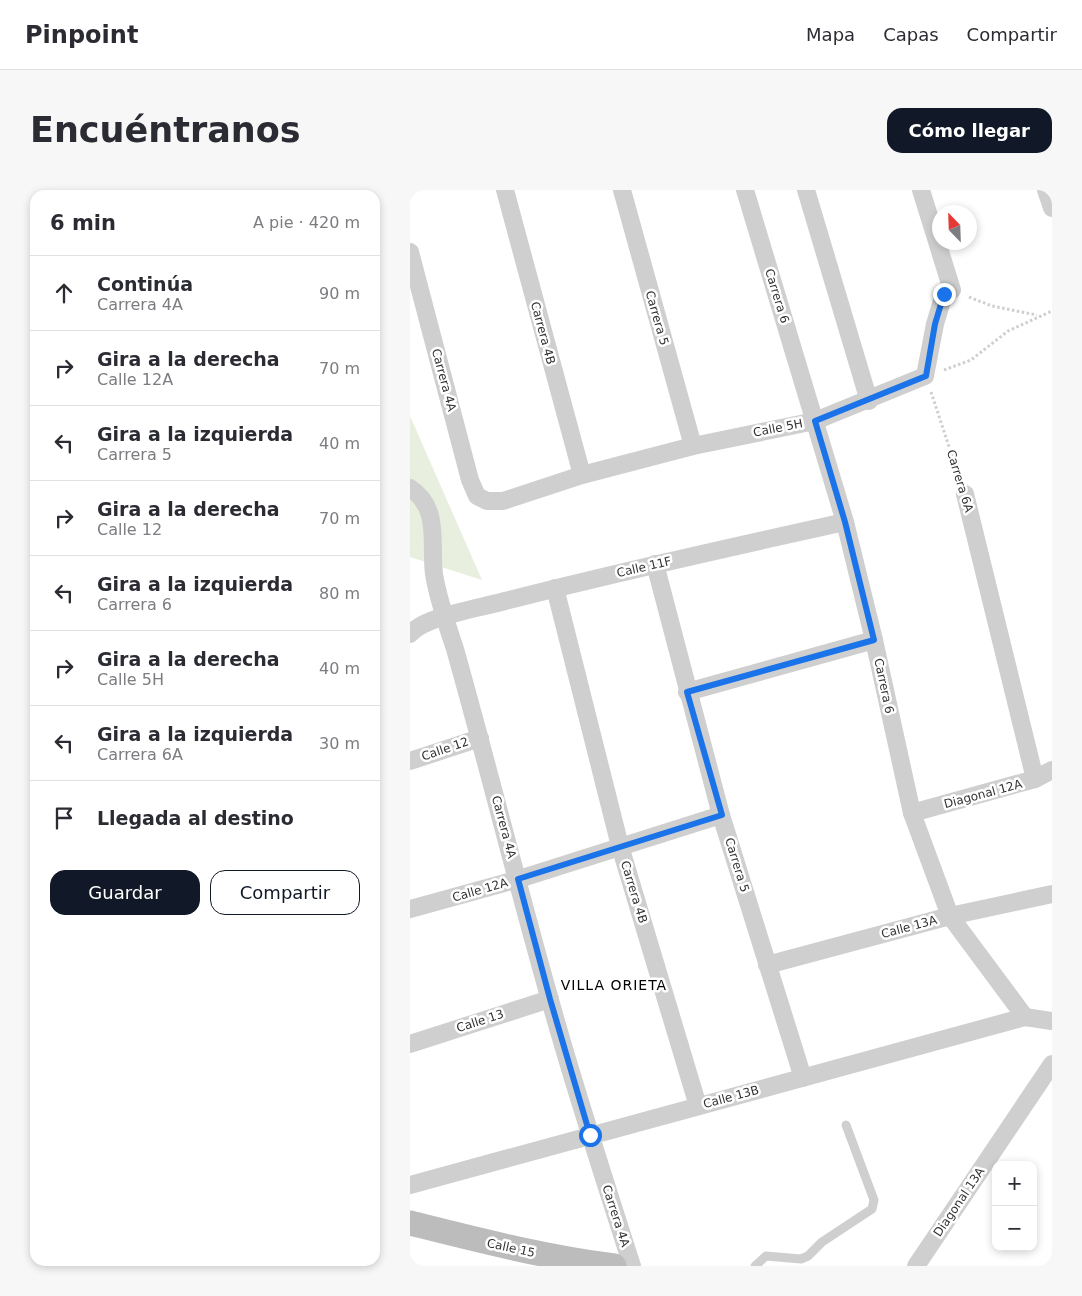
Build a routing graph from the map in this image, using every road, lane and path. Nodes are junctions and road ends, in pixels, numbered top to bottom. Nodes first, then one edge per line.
1 (505, 190) edge
2 (622, 190) edge
3 (745, 190) edge
4 (806, 190) edge
5 (921, 190) edge
6 (1046, 190) edge
7 (1052, 208) edge
8 (410, 252) edge
9 (952, 290) junction
10 (1052, 311) edge
11 (1039, 315) junction
12 (926, 376) junction
13 (869, 401) junction
14 (815, 421) junction
15 (693, 446) junction
16 (582, 475) junction
17 (410, 488) edge
18 (965, 494) joint
19 (487, 501) joint
20 (845, 522) junction
21 (655, 564) junction
22 (555, 588) junction
23 (445, 617) junction
24 (410, 634) edge
25 (874, 640) junction
26 (687, 692) junction
27 (480, 738) junction
28 (410, 761) edge
29 (1052, 770) edge
30 (1035, 779) junction
31 (912, 813) junction
32 (722, 815) junction
33 (620, 846) junction
34 (518, 879) junction
35 (1052, 894) edge
36 (410, 909) edge
37 (950, 916) junction
38 (767, 964) junction
39 (550, 999) junction
40 (1025, 1017) junction
41 (1052, 1021) edge
42 (410, 1044) edge
43 (1052, 1064) edge
44 (803, 1078) junction
45 (698, 1106) junction
46 (846, 1125) dead end
47 (590, 1135) junction
48 (410, 1185) edge
49 (410, 1223) edge
50 (614, 1266) edge
51 (632, 1266) edge
52 (755, 1266) edge
53 (916, 1266) edge

1 - 16 street, Carrera 4B
2 - 15 street, Carrera 5
3 - 14 street, Carrera 6
4 - 13 street
5 - 9 street
6 - 7 street
8 - 19 street, Carrera 4A
9 - 11 path
9 - 12 street
10 - 11 path
11 - 12 path
12 - 13 street, Calle 5H
12 - 18 path, Carrera 6A
13 - 14 street, Calle 5H
14 - 15 street, Calle 5H
14 - 20 street, Carrera 6
15 - 16 street, Calle 5H
16 - 19 street, Calle 5H
17 - 23 street, Carrera 4A
18 - 30 street, Carrera 6A
20 - 21 street, Calle 11F
20 - 25 street, Carrera 6
21 - 22 street, Calle 11F
21 - 26 street, Carrera 5
22 - 23 street, Calle 11F
22 - 33 street, Carrera 4B
23 - 24 street, Calle 11F
23 - 27 street, Carrera 4A
25 - 26 street
25 - 31 street, Carrera 6
26 - 32 street, Carrera 5
27 - 28 street, Calle 12
27 - 34 street, Carrera 4A
29 - 30 street, Diagonal 12A
30 - 31 street, Diagonal 12A
31 - 37 street, Carrera 6
32 - 33 street, Calle 12A
32 - 38 street, Carrera 5
33 - 34 street, Calle 12A
33 - 45 street, Carrera 4B
34 - 36 street, Calle 12A
34 - 39 street, Carrera 4A
35 - 37 street, Calle 13A
37 - 38 street, Calle 13A
37 - 40 street, Carrera 6
38 - 44 street, Carrera 5
39 - 42 street, Calle 13
39 - 47 street, Carrera 4A
40 - 41 street, Calle 13B
40 - 44 street, Calle 13B
43 - 53 street, Diagonal 13A
44 - 45 street, Calle 13B
45 - 47 street, Calle 13B
46 - 52 lane
47 - 48 street, Calle 13B
47 - 51 street, Carrera 4A
49 - 50 main road, Calle 15

